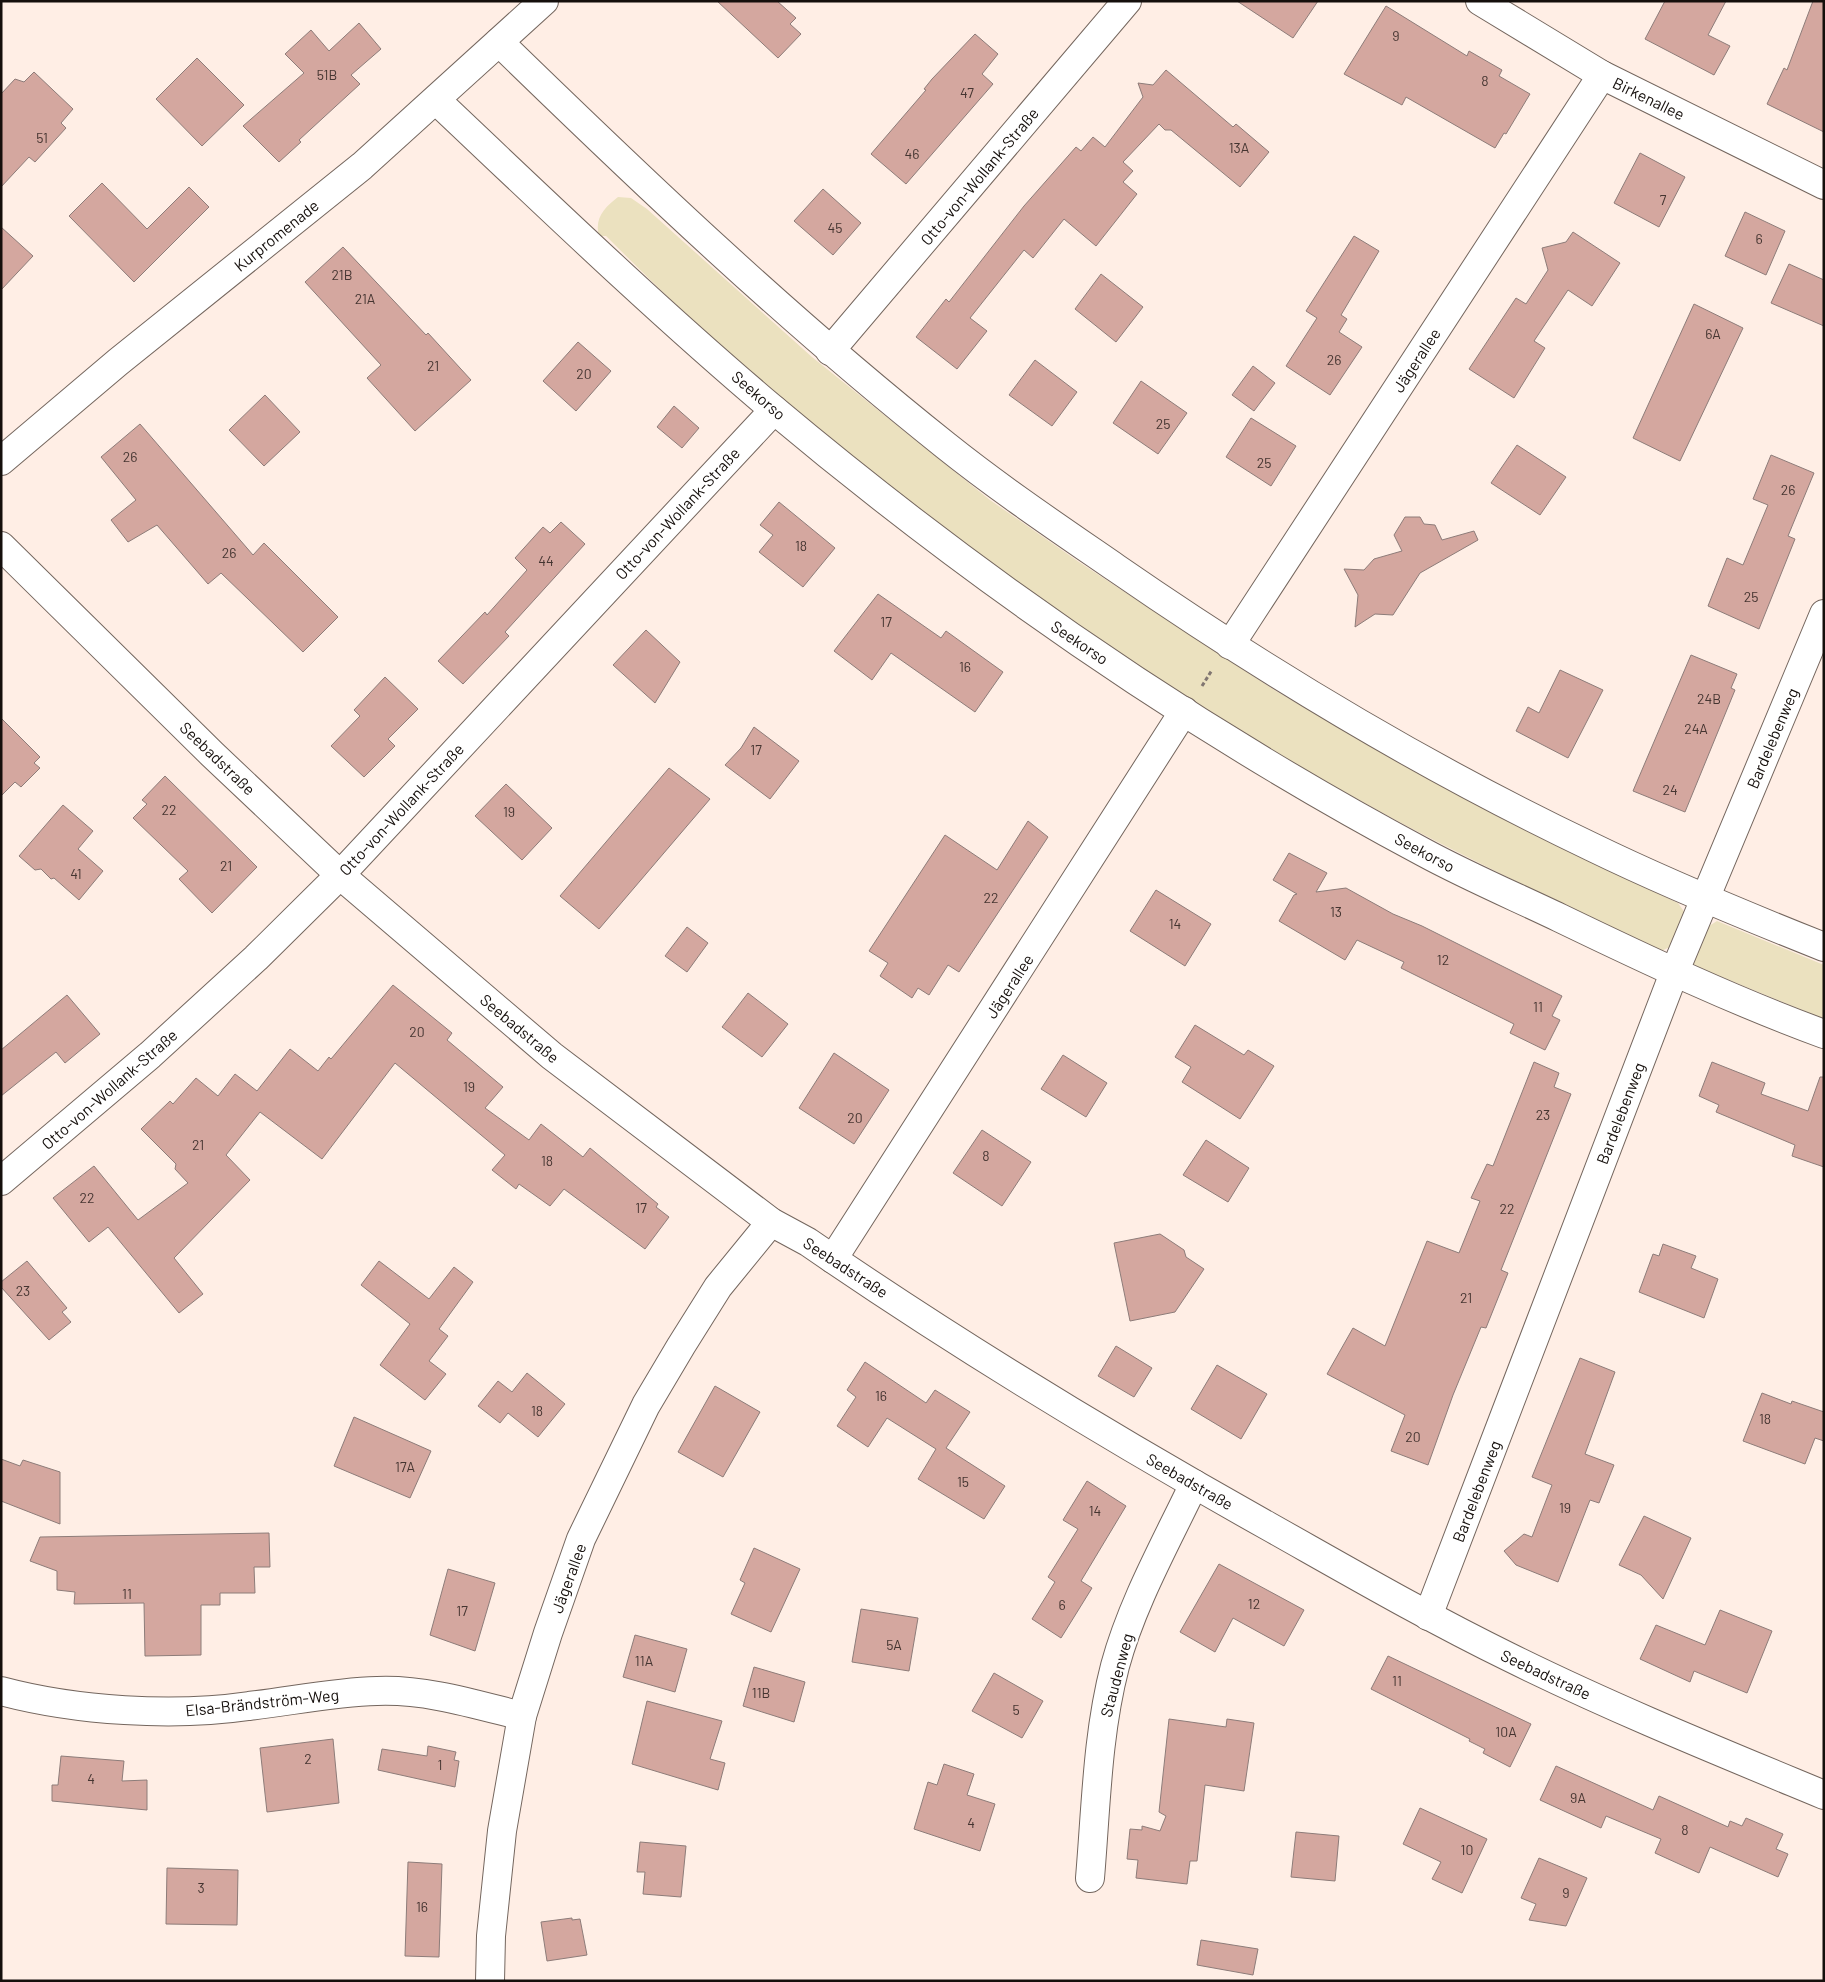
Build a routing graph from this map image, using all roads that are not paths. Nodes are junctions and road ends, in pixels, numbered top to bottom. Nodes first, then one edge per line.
1 (544, 1) edge
2 (1127, 1) edge
3 (1480, 1) edge
4 (499, 42) junction
5 (1602, 75) junction
6 (436, 100) junction
7 (1824, 185) edge
8 (830, 351) junction
9 (774, 410) junction
10 (1, 461) edge
11 (1, 546) edge
12 (1824, 614) edge
13 (1230, 645) junction
14 (1184, 711) junction
15 (340, 875) junction
16 (1705, 899) junction
17 (1824, 947) edge
18 (1674, 973) junction
19 (1824, 1034) edge
20 (1, 1180) edge
21 (771, 1222) junction
22 (833, 1259) junction
23 (1194, 1484) junction
24 (1428, 1616) junction
25 (1, 1691) edge
26 (522, 1716) junction
27 (1824, 1795) edge
28 (1090, 1878) dead end
29 (490, 1981) edge

1 - 4 street, Kurpromenade
2 - 8 street, Otto-von-Wollank-Straße
3 - 5 street, Birkenallee
4 - 6 street, Kurpromenade
4 - 8 street
5 - 7 street, Birkenallee
5 - 13 street, Jägerallee
6 - 9 street, Seekorso
6 - 10 street, Kurpromenade
8 - 13 street
9 - 14 street, Seekorso
9 - 15 street, Otto-von-Wollank-Straße
11 - 15 street, Seebadstraße
12 - 16 street, Bardelebenweg
13 - 16 street
14 - 18 street, Seekorso
14 - 22 street, Jägerallee
15 - 20 street, Otto-von-Wollank-Straße
15 - 21 street, Seebadstraße
16 - 17 street
16 - 18 street, Bardelebenweg
18 - 19 street, Seekorso
18 - 24 street, Bardelebenweg
21 - 22 street, Seebadstraße
21 - 26 street, Jägerallee
22 - 23 street, Seebadstraße
23 - 24 street, Seebadstraße
23 - 28 street, Staudenweg
24 - 27 street, Seebadstraße
25 - 26 street, Elsa-Brändström-Weg
26 - 29 street, Jägerallee

